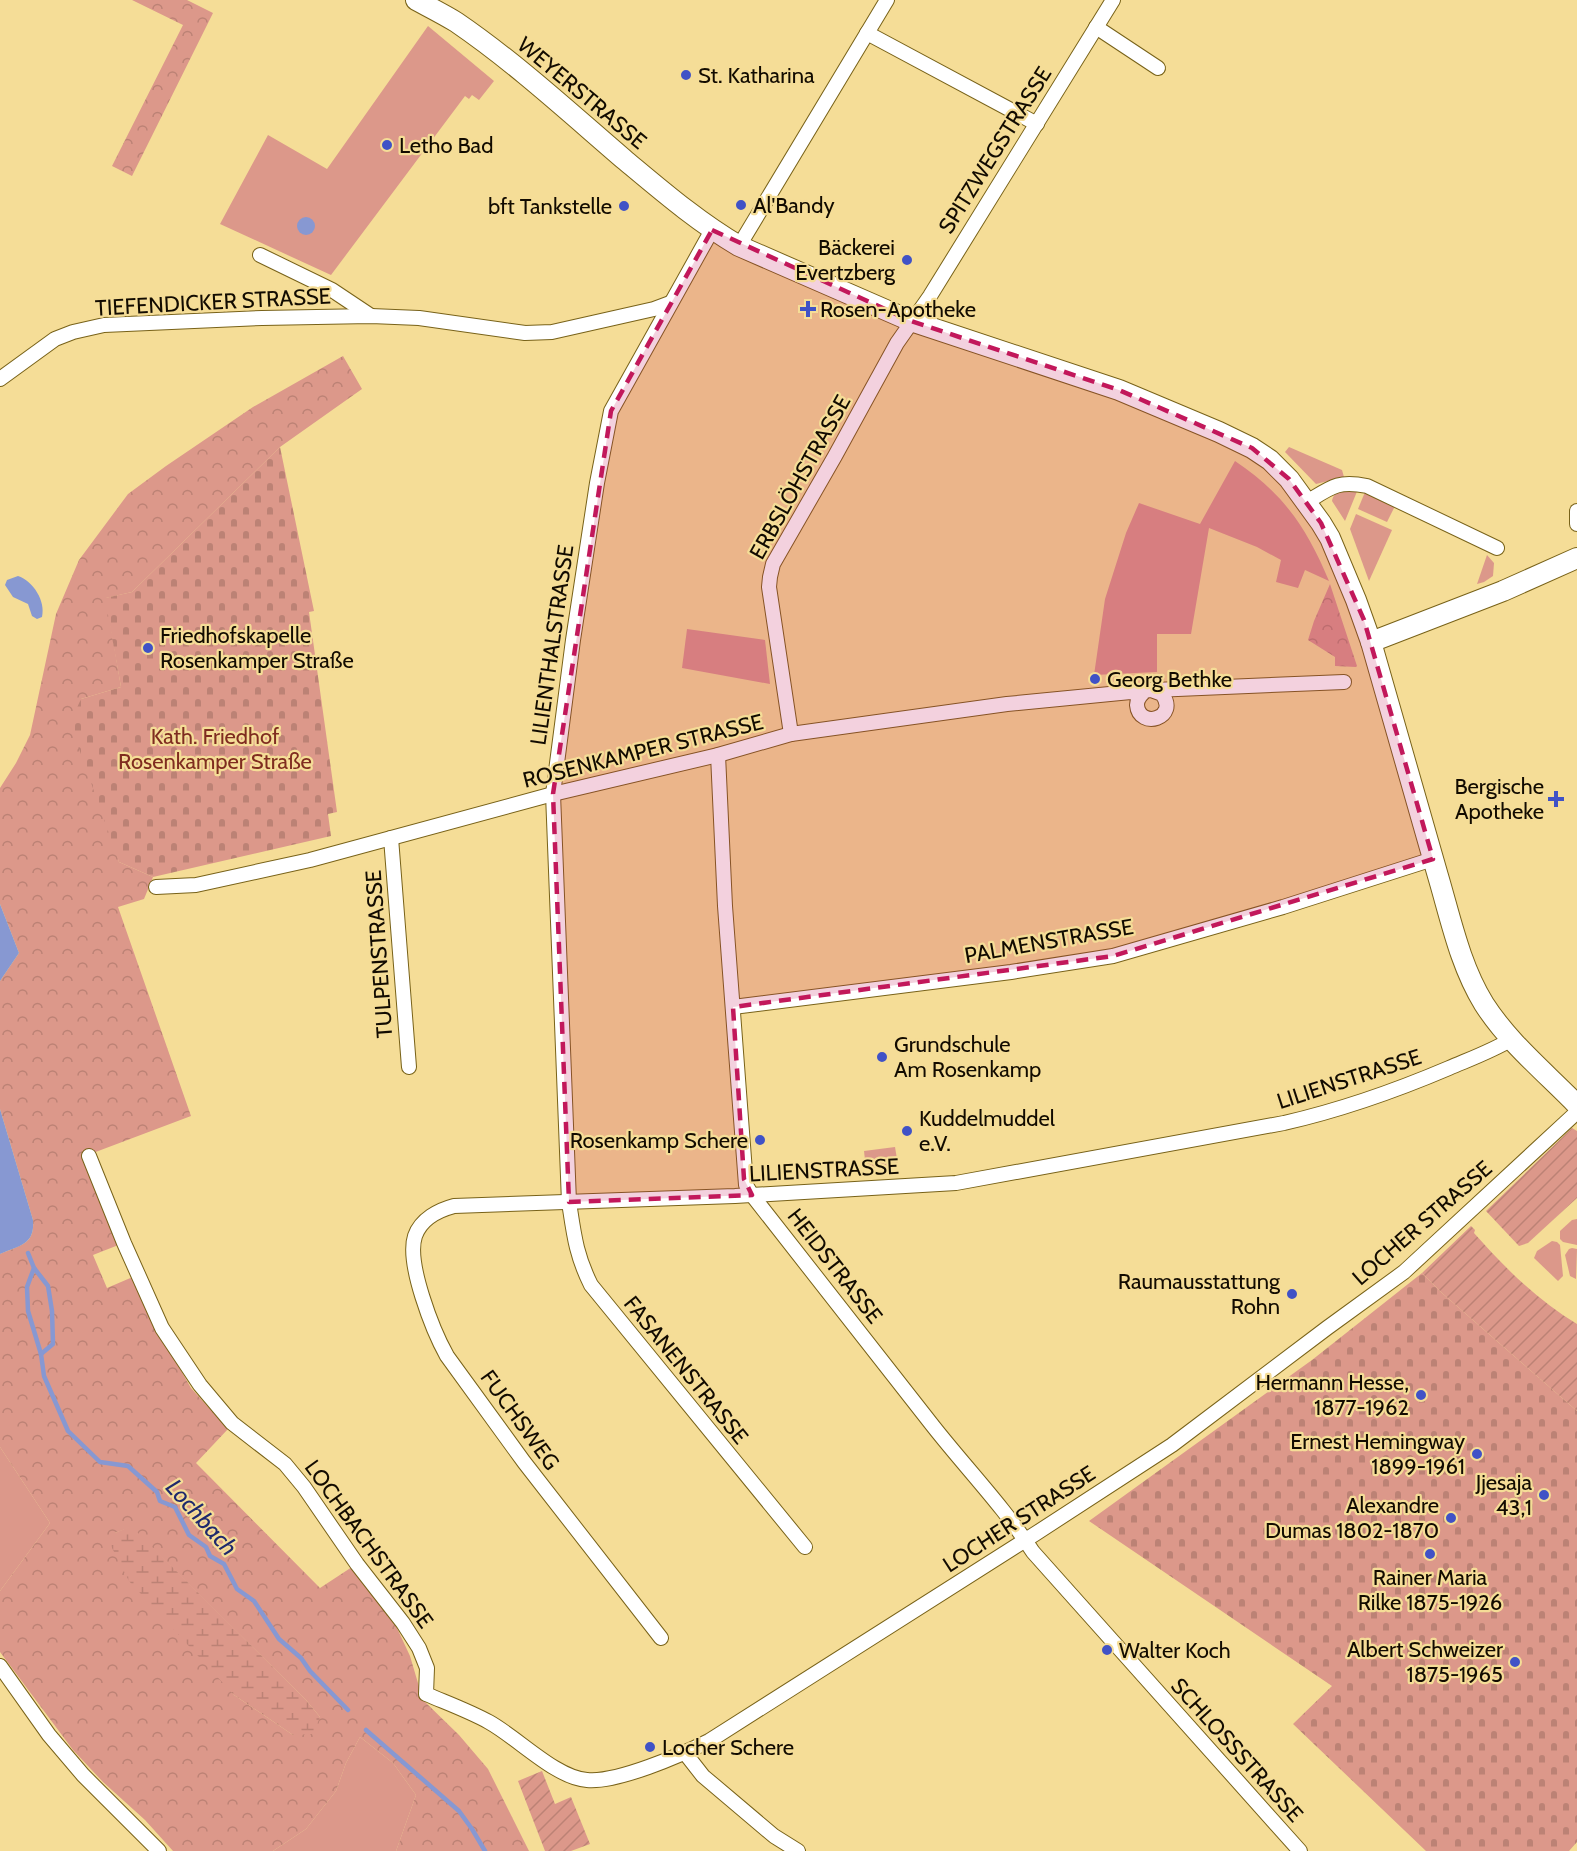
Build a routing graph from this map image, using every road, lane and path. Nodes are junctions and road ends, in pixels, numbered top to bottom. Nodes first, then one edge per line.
1 (416, 0) edge
2 (887, 0) edge
3 (1113, 0) edge
4 (1096, 27) junction
5 (867, 33) junction
6 (1158, 68) dead end
7 (1037, 124) junction
8 (712, 230) junction
9 (739, 246) junction
10 (261, 255) dead end
11 (670, 303) junction
12 (371, 316) junction
13 (911, 321) junction
14 (0, 380) edge
15 (1307, 502) junction
16 (1577, 511) edge
17 (1577, 524) edge
18 (1497, 548) dead end
19 (1577, 558) edge
20 (1371, 642) junction
21 (1344, 682) dead end
22 (791, 734) junction
23 (718, 755) junction
24 (553, 794) junction
25 (391, 838) junction
26 (1433, 859) junction
27 (156, 887) dead end
28 (733, 1007) junction
29 (1512, 1040) junction
30 (409, 1067) dead end
31 (1577, 1105) edge
32 (1577, 1112) edge
33 (89, 1156) dead end
34 (752, 1196) junction
35 (569, 1202) junction
36 (441, 1209) joint
37 (1026, 1540) junction
38 (806, 1547) dead end
39 (660, 1638) dead end
40 (0, 1666) edge
41 (426, 1694) joint
42 (685, 1753) junction
43 (159, 1851) edge
44 (798, 1851) edge
45 (1300, 1851) edge

1 - 8 main road, WEYERSTRASSE
2 - 5 street
3 - 4 street, SPITZWEGSTRASSE
4 - 6 street
4 - 7 street, SPITZWEGSTRASSE
5 - 7 street
5 - 9 street
7 - 13 street, SPITZWEGSTRASSE
8 - 9 main road, WEYERSTRASSE
8 - 11 street, LILIENTHALSTRASSE
9 - 13 main road, WEYERSTRASSE
10 - 12 street, TIEFENDICKER STRASSE
11 - 12 street, TIEFENDICKER STRASSE
11 - 24 street, LILIENTHALSTRASSE
12 - 14 street, TIEFENDICKER STRASSE
13 - 15 main road, WEYERSTRASSE
13 - 22 street, ERBSLÖHSTRASSE
15 - 18 street
15 - 20 main road, WEYERSTRASSE
16 - 17 street
19 - 20 main road
20 - 26 main road, WEYERSTRASSE
21 - 22 street, ROSENKAMPER STRASSE
22 - 23 street, ROSENKAMPER STRASSE
23 - 24 street, ROSENKAMPER STRASSE
23 - 28 street, HEIDSTRASSE
24 - 25 street, ROSENKAMPER STRASSE
24 - 35 street, LILIENTHALSTRASSE
25 - 27 street, ROSENKAMPER STRASSE
25 - 30 street, TULPENSTRASSE
26 - 28 street, PALMENSTRASSE
26 - 29 main road, WEYERSTRASSE
28 - 34 street, HEIDSTRASSE
29 - 31 main road, WEYERSTRASSE
29 - 34 street, LILIENSTRASSE
32 - 37 street, LOCHER STRASSE
33 - 41 street, LOCHBACHSTRASSE
34 - 35 street, LILIENSTRASSE
34 - 37 street, HEIDSTRASSE
35 - 36 street, LILIENSTRASSE
35 - 38 street, FASANENSTRASSE
36 - 39 street, FUCHSWEG
37 - 42 street, LOCHER STRASSE
37 - 45 street, SCHLOSSSTRASSE
40 - 43 street
41 - 42 street, LOCHER STRASSE
42 - 44 street

